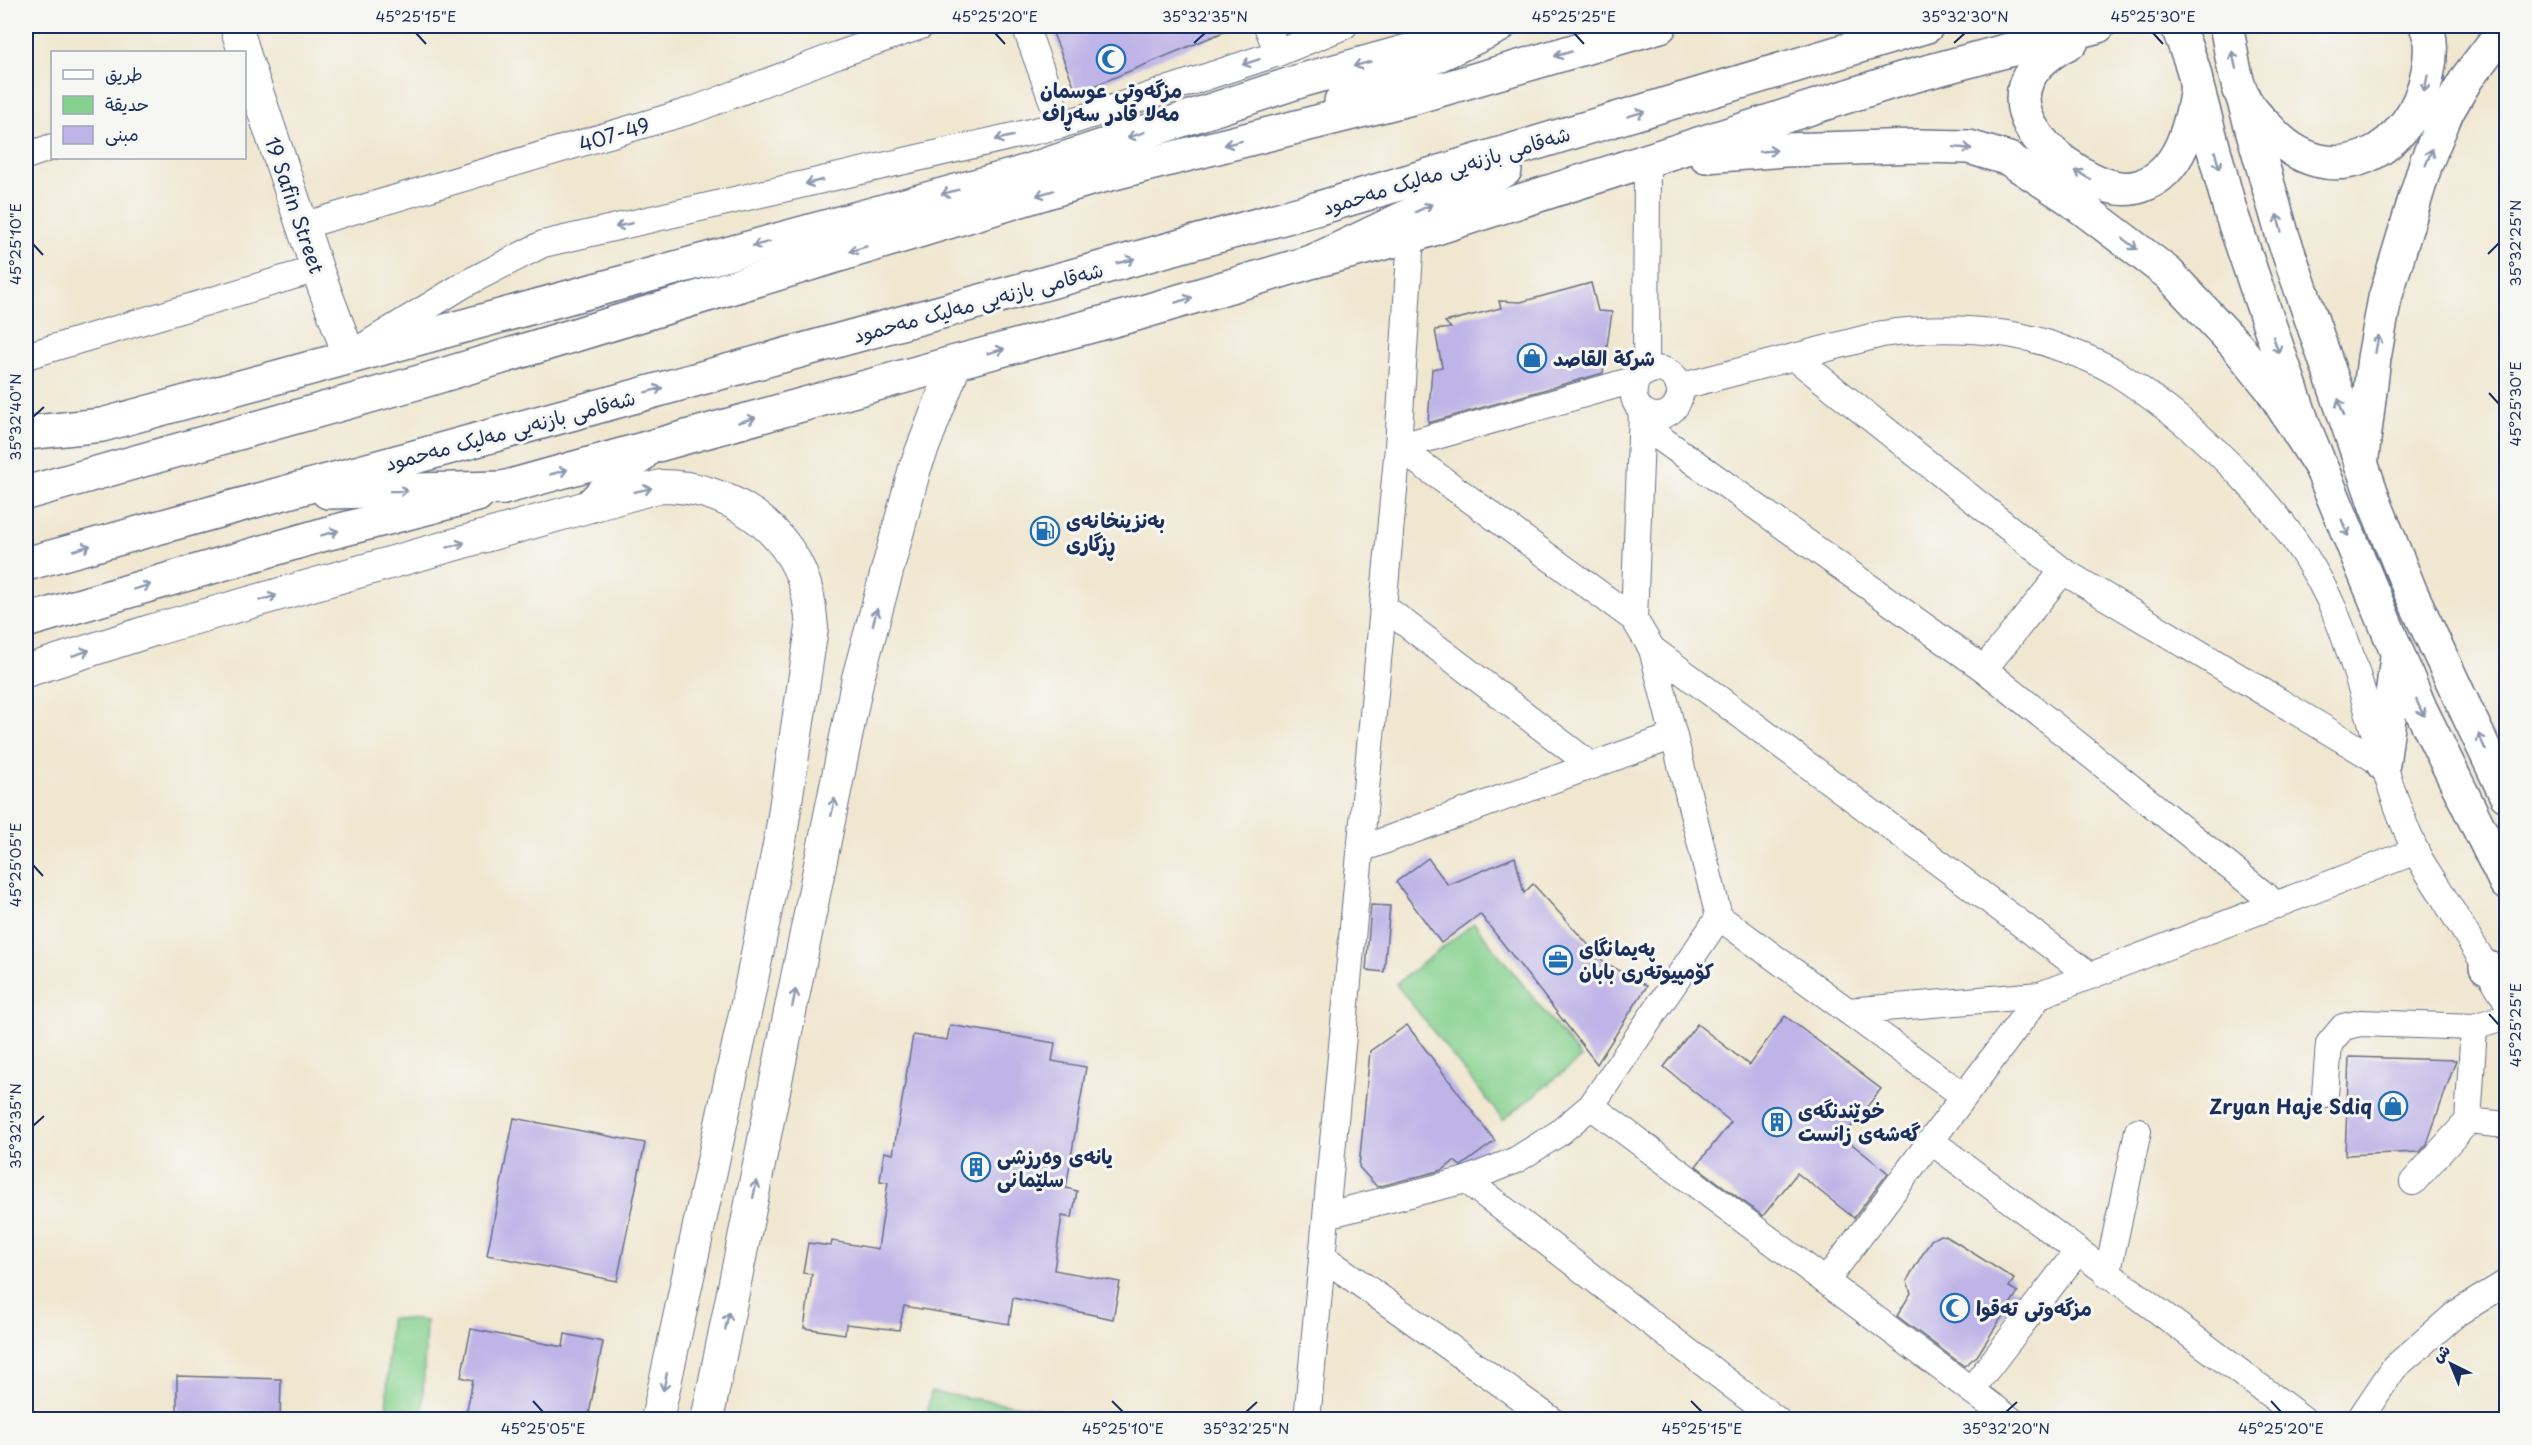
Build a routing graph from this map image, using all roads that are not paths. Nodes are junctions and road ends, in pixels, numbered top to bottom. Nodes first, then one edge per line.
1 (236, 26) edge
2 (921, 26) edge
3 (1025, 26) edge
4 (1267, 26) edge
5 (1344, 26) edge
6 (1501, 26) edge
7 (1660, 26) edge
8 (1927, 26) edge
9 (2098, 26) edge
10 (2105, 26) edge
11 (2226, 26) edge
12 (2426, 26) edge
13 (2506, 27) edge
14 (2179, 29) edge
15 (243, 51) edge
16 (1278, 53) junction
17 (246, 65) edge
18 (2196, 83) junction
19 (250, 88) edge
20 (2242, 94) junction
21 (1061, 125) junction
22 (1597, 126) junction
23 (1273, 133) junction
24 (51, 147) edge
25 (26, 156) edge
26 (1647, 161) junction
27 (302, 226) junction
28 (1411, 236) junction
29 (1314, 261) junction
30 (317, 269) junction
31 (26, 356) edge
32 (349, 356) junction
33 (1794, 357) junction
34 (956, 362) junction
35 (1642, 376) junction
36 (1679, 387) junction
37 (1642, 418) junction
38 (26, 433) edge
39 (649, 447) junction
40 (1398, 447) junction
41 (2319, 464) junction
42 (2361, 465) junction
43 (503, 488) junction
44 (26, 493) edge
45 (278, 493) junction
46 (591, 505) junction
47 (26, 564) edge
48 (2063, 571) junction
49 (1384, 607) junction
50 (1634, 619) junction
51 (26, 621) edge
52 (1652, 649) junction
53 (2398, 656) junction
54 (1984, 669) junction
55 (26, 671) edge
56 (1674, 736) junction
57 (2383, 764) junction
58 (1592, 766) junction
59 (2506, 795) edge
60 (1361, 849) junction
61 (2416, 851) junction
62 (2506, 883) edge
63 (2277, 905) junction
64 (1719, 917) junction
65 (2496, 971) edge
66 (2091, 976) junction
67 (2040, 995) junction
68 (2506, 1000) edge
69 (1848, 1011) junction
70 (2506, 1017) edge
71 (2474, 1027) junction
72 (2325, 1095) dead end
73 (1964, 1096) junction
74 (1591, 1106) junction
75 (2468, 1121) junction
76 (2506, 1125) edge
77 (2138, 1131) dead end
78 (1931, 1141) junction
79 (1466, 1180) junction
80 (2413, 1182) dead end
81 (1327, 1215) junction
82 (2077, 1252) junction
83 (1323, 1257) junction
84 (2108, 1275) junction
85 (1826, 1281) junction
86 (2506, 1283) edge
87 (674, 1342) junction
88 (721, 1353) junction
89 (1971, 1390) junction
90 (1315, 1415) edge
91 (657, 1419) edge
92 (707, 1419) edge
93 (1552, 1419) edge
94 (1777, 1419) edge
95 (2011, 1419) edge
96 (2304, 1419) edge
97 (2359, 1419) edge

1 - 15 street, 19 Safin Street
2 - 27 street, 407-49
3 - 21 street
4 - 16 street
5 - 16 street
6 - 23 main road
6 -> 32 main road
7 -> 23 main road
22 -> 8 main road, شەقامی بازنەیی مەلیک مەحمود
9 - 26 main road
18 -> 10 main road
20 -> 11 main road
12 -> 20 main road
42 -> 13 main road
14 - 18 main road
16 -> 21 street
17 - 19 street, 19 Safin Street
18 -> 41 main road
19 - 27 street, 19 Safin Street
42 -> 20 main road
21 -> 32 street
29 -> 22 main road
45 -> 22 main road, شەقامی بازنەیی مەلیک مەحمود
23 -> 44 main road
24 - 25 street
26 - 28 main road
26 - 35 street
26 -> 41 main road
27 - 30 street, 19 Safin Street
28 - 29 main road
28 - 40 street
34 -> 29 main road
30 - 31 street
30 - 32 street, 19 Safin Street
32 - 38 main road
33 - 36 street
33 - 48 street
33 - 57 street
39 -> 34 main road
88 -> 34 street
35 - 36 street
35 - 37 street
35 - 40 street
36 - 37 street
37 - 50 street
37 - 54 street
43 -> 39 main road
39 - 46 main road
40 - 49 street
40 - 50 street
41 -> 53 main road
59 -> 42 main road
45 -> 43 main road
51 -> 43 main road
47 -> 45 main road, شەقامی بازنەیی مەلیک مەحمود
55 -> 46 street
46 -> 87 street
48 - 54 street
48 - 57 street
49 - 58 street
49 - 60 street
50 - 52 street
52 - 56 street
52 - 66 street
53 - 57 main road
53 -> 62 main road
54 - 63 street
56 - 58 street
56 - 64 street
57 - 61 street
58 - 60 street
60 - 81 street
61 - 63 street
61 - 65 street
63 - 66 street
64 - 69 street
64 - 74 street
65 - 68 street
66 - 67 street
67 - 69 street
67 - 73 street
69 - 73 street
70 - 71 street
71 - 72 street
71 - 75 street
73 - 78 street
74 - 79 street
74 - 85 street
75 - 76 street
75 - 80 street
77 - 84 street
78 - 82 street
78 - 85 street
79 - 81 street
79 - 94 street
81 - 83 street
82 - 84 street
82 - 89 street
83 - 90 street
83 - 93 street
84 - 96 street
85 - 89 street
86 - 97 street
87 - 88 street
87 -> 91 street
88 - 92 street
89 - 95 street

